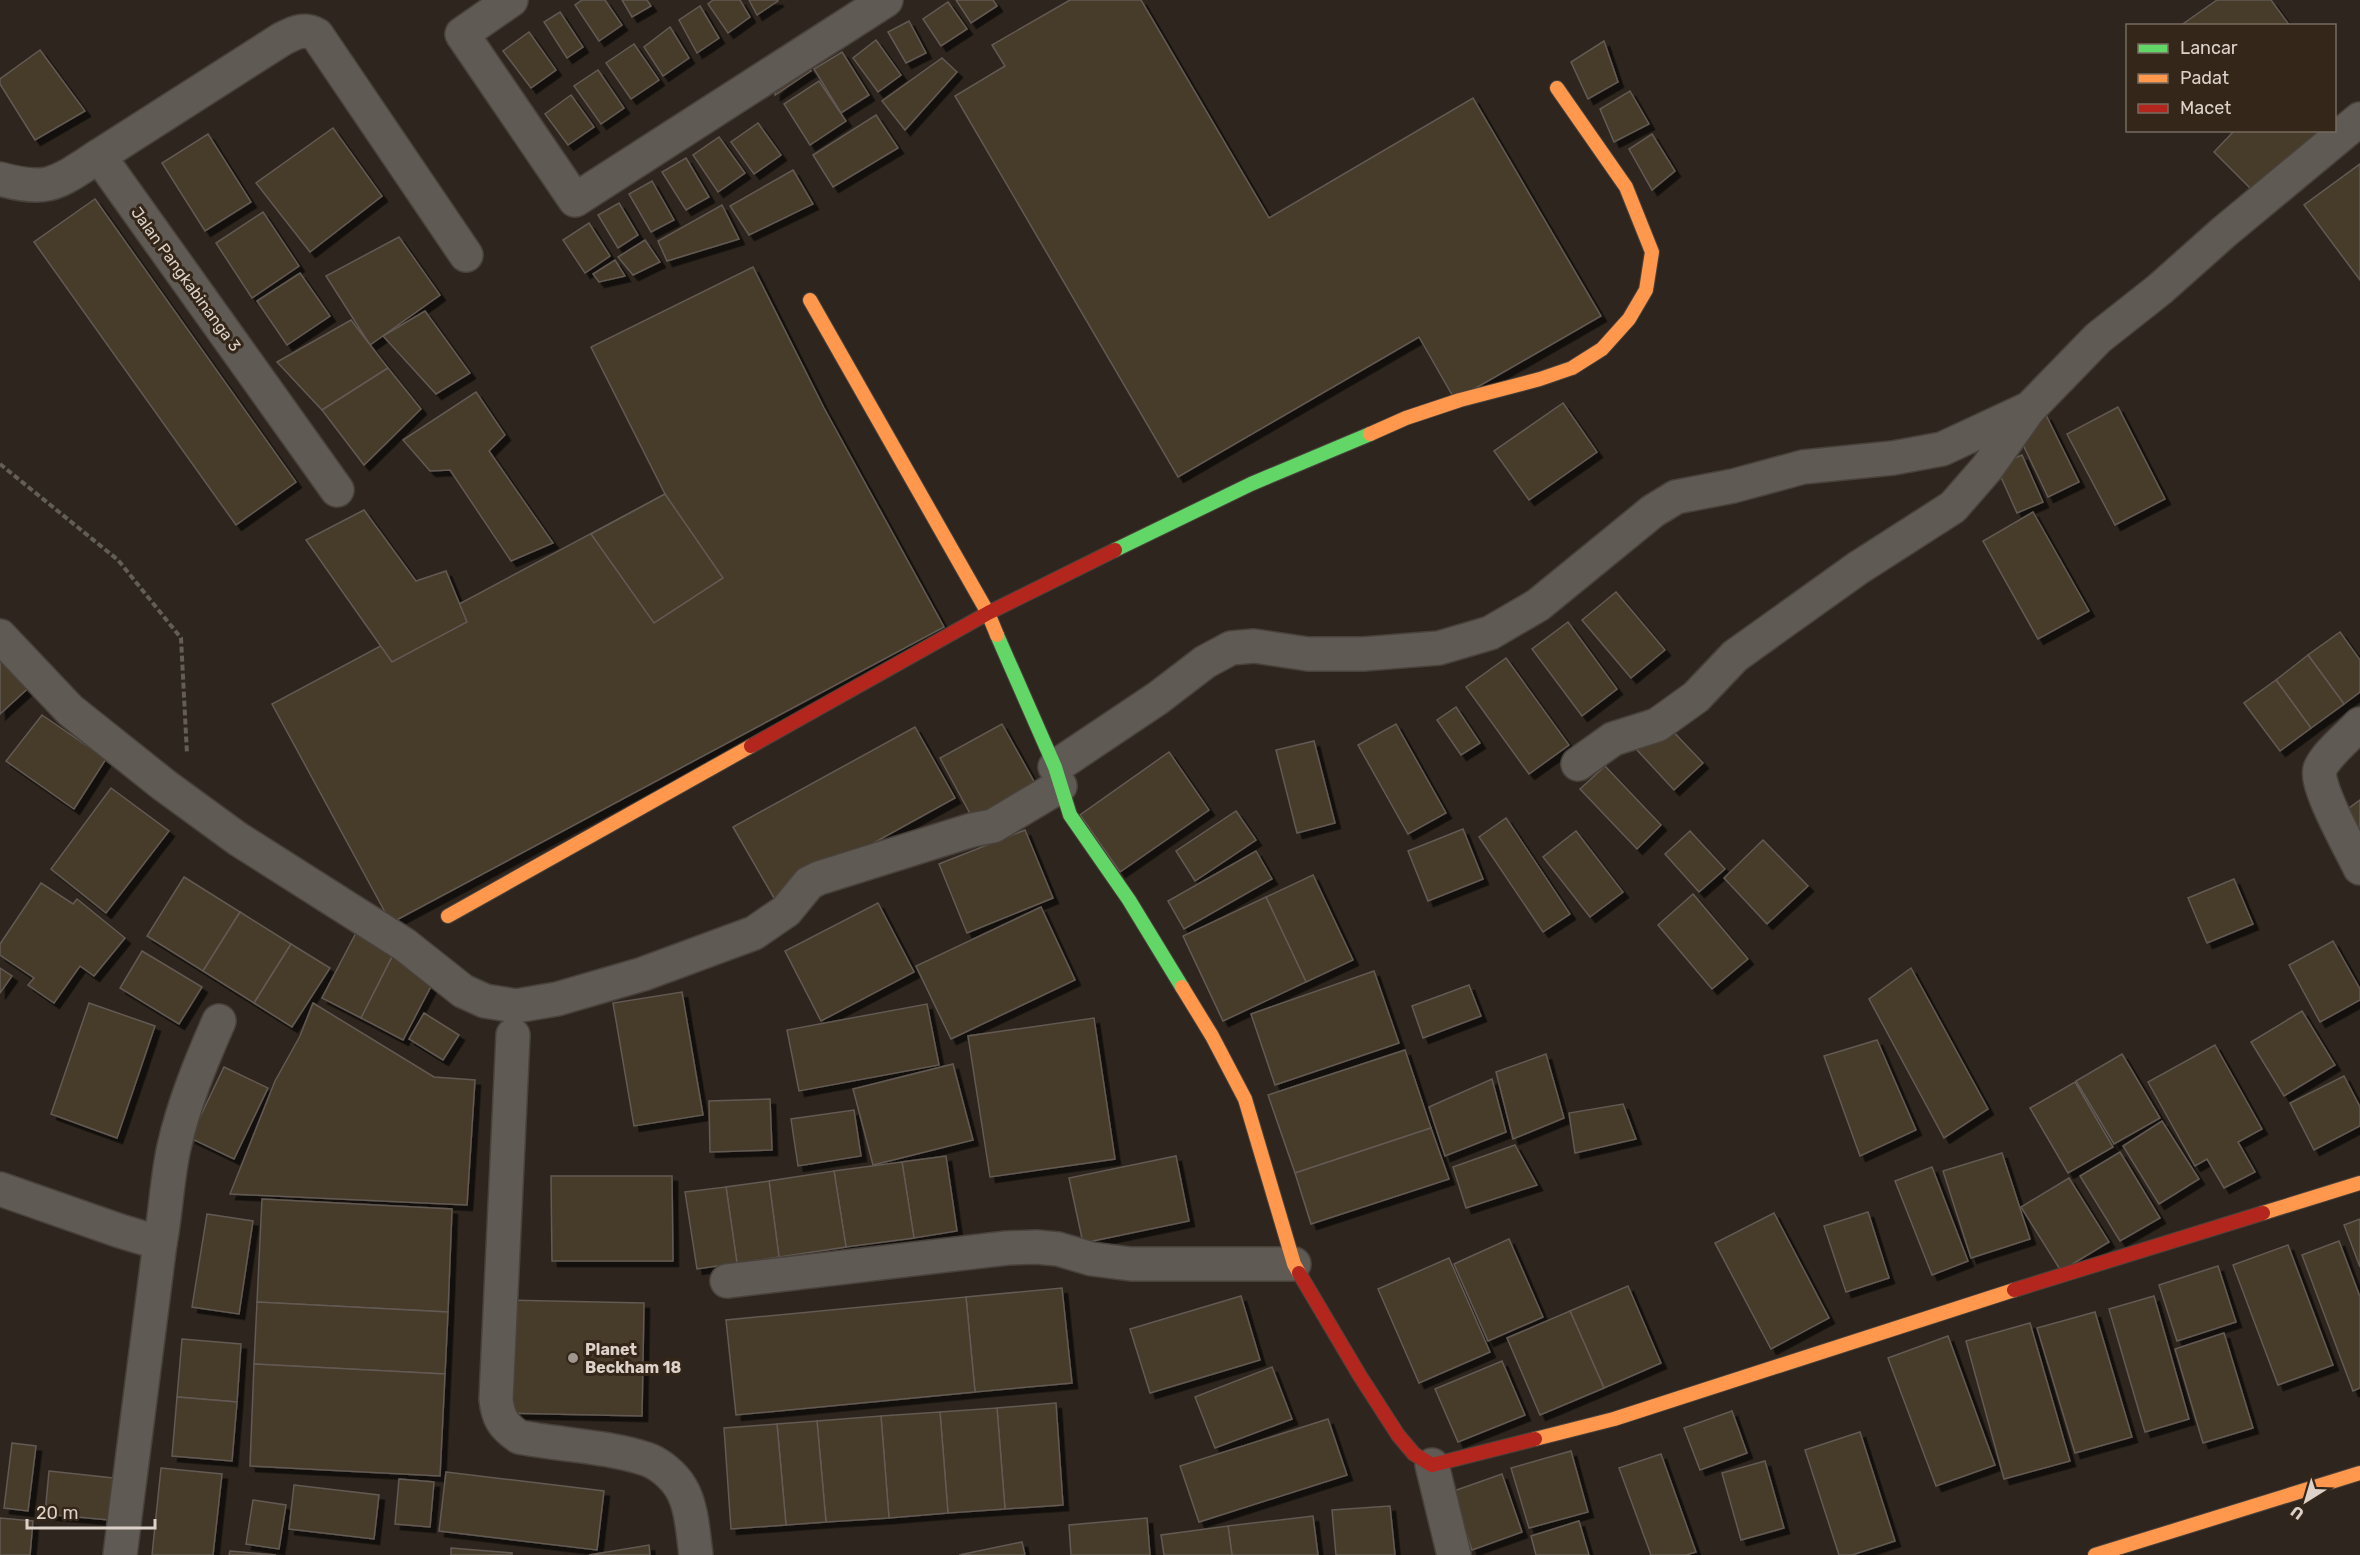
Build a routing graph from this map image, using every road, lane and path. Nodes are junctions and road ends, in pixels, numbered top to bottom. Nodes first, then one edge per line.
1 (512, 0) edge
2 (886, 0) edge
3 (1557, 88) dead end
4 (2360, 119) edge
5 (99, 156) junction
6 (0, 179) edge
7 (466, 255) dead end
8 (810, 300) dead end
9 (2030, 408) junction
10 (0, 464) edge
11 (337, 490) dead end
12 (987, 613) junction
13 (0, 636) edge
14 (2360, 724) edge
15 (1578, 764) dead end
16 (1058, 777) junction
17 (164, 785) junction
18 (2360, 868) edge
19 (448, 916) dead end
20 (219, 1021) dead end
21 (513, 1035) dead end
22 (2360, 1183) edge
23 (0, 1189) edge
24 (160, 1243) junction
25 (1294, 1264) junction
26 (727, 1281) dead end
27 (1432, 1465) junction
28 (2360, 1473) edge
29 (2162, 1545) edge
30 (120, 1555) edge
31 (696, 1555) edge
32 (1454, 1555) edge
33 (2096, 1555) edge

1 - 2 street
3 - 12 main road
4 - 9 street
5 - 6 street
5 - 7 street
5 - 11 street, Jalan Pangkabinanga 3
8 - 12 main road
9 - 15 street
9 - 16 street
10 - 17 path
12 - 16 main road
12 - 19 main road
13 - 17 street
14 - 18 street
16 - 17 street
16 - 25 main road
20 - 24 street
21 - 31 street
22 - 27 main road
23 - 24 street
24 - 30 street
25 - 26 street
25 - 27 main road
27 - 32 street
28 - 29 main road
29 - 33 main road

